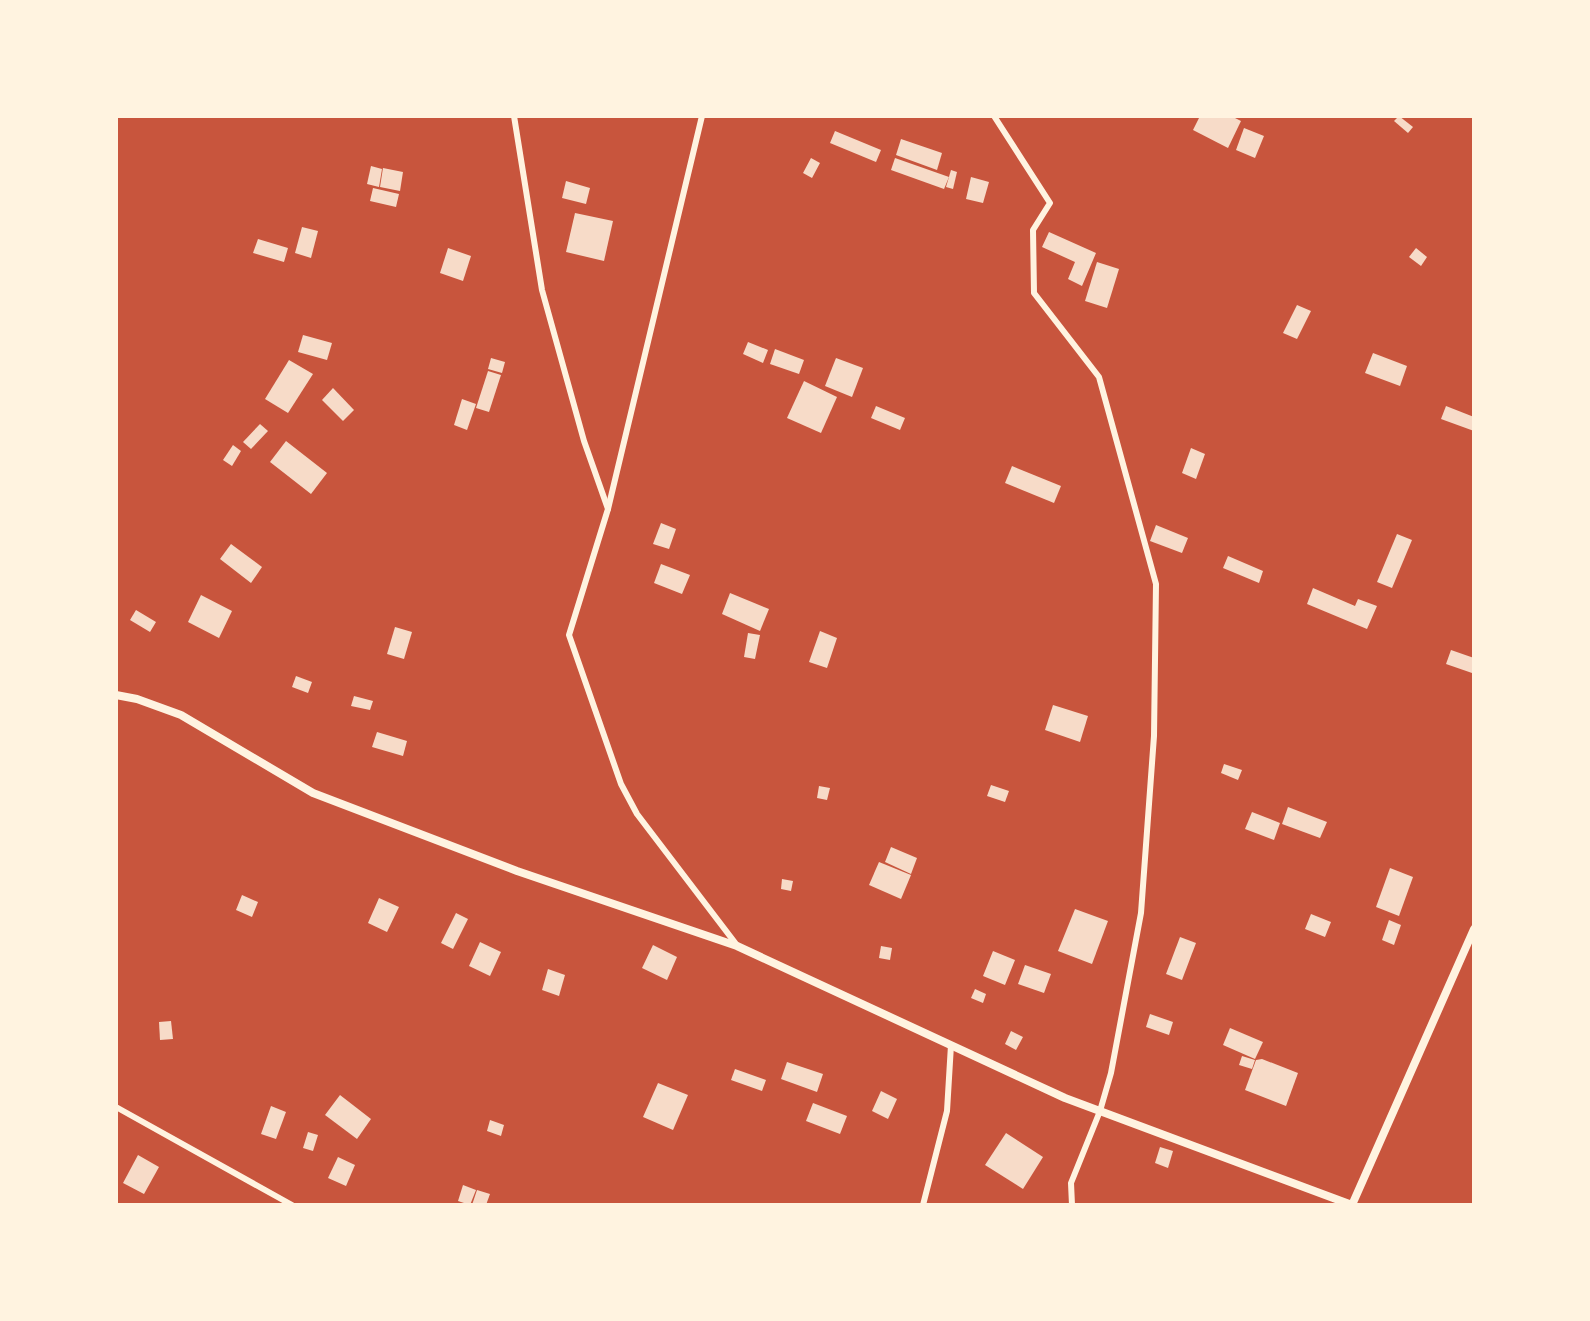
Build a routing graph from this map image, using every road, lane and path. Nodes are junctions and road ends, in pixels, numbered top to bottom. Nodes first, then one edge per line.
1 (514, 116) edge
2 (702, 116) edge
3 (994, 116) edge
4 (608, 509) junction
5 (116, 695) edge
6 (1474, 929) edge
7 (737, 946) junction
8 (951, 1045) junction
9 (116, 1107) edge
10 (1100, 1111) junction
11 (292, 1205) edge
12 (923, 1205) edge
13 (1072, 1205) edge

1 - 4 lane
2 - 4 lane
3 - 10 lane
4 - 7 lane
5 - 7 street
6 - 10 street
7 - 8 street
8 - 10 street
8 - 12 lane
9 - 11 lane
10 - 13 lane

